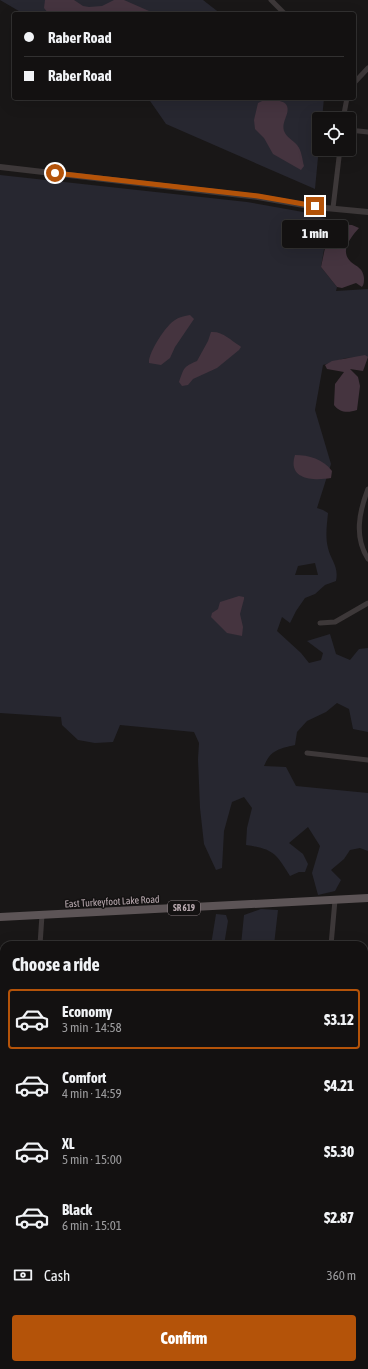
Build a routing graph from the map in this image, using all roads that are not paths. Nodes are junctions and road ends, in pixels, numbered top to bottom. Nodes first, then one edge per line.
1 (271, 0) edge
2 (283, 12) edge
3 (368, 68) edge
4 (356, 79) edge
5 (347, 100) edge
6 (344, 112) edge
7 (356, 131) edge
8 (368, 132) edge
9 (339, 156) edge
10 (0, 167) edge
11 (333, 208) junction
12 (368, 212) edge
13 (368, 489) edge
14 (368, 559) edge
15 (368, 603) edge
16 (320, 622) dead end
17 (307, 753) dead end
18 (368, 760) edge
19 (368, 898) edge
20 (335, 900) junction
21 (42, 915) junction
22 (0, 917) edge
23 (40, 941) edge
24 (331, 941) edge

1 - 2 street
3 - 4 street
5 - 6 street
7 - 8 street
9 - 11 street
10 - 11 street
11 - 12 street
13 - 14 street
15 - 16 street
17 - 18 street
19 - 20 main road, East Turkeyfoot Lake Road / SR 619
20 - 21 main road, East Turkeyfoot Lake Road / SR 619
20 - 24 street
21 - 22 main road, East Turkeyfoot Lake Road / SR 619
21 - 23 street

